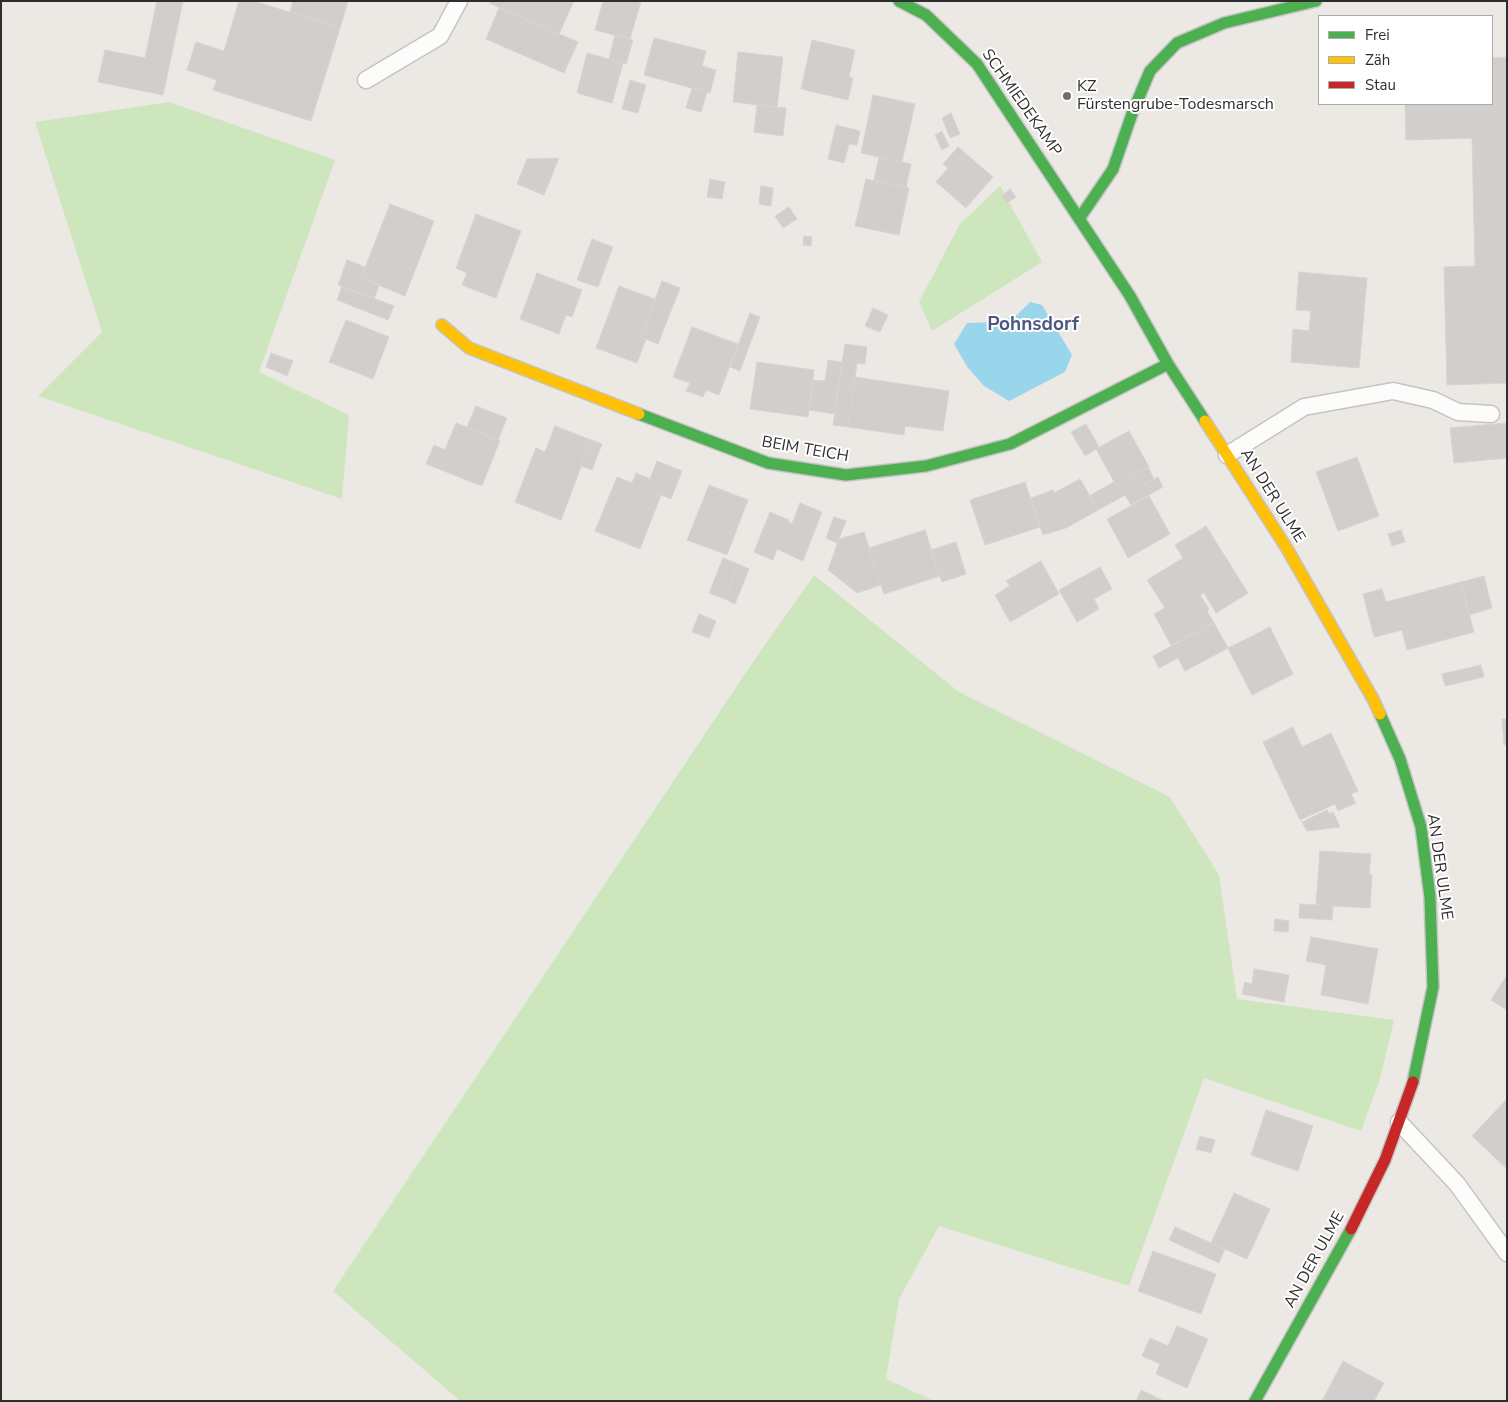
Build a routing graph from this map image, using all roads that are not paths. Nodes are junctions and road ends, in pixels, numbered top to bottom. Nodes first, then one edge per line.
1 (459, 1) edge
2 (899, 1) edge
3 (1316, 1) edge
4 (366, 80) dead end
5 (1079, 219) junction
6 (442, 325) dead end
7 (1168, 364) junction
8 (1491, 414) dead end
9 (1227, 455) junction
10 (1399, 1122) junction
11 (1507, 1253) edge
12 (1255, 1401) edge

1 - 4 lane
2 - 5 main road, SCHMIEDEKAMP
3 - 5 main road
5 - 7 main road, SCHMIEDEKAMP
6 - 7 main road, BEIM TEICH
7 - 9 main road, AN DER ULME
8 - 9 lane
9 - 10 main road, AN DER ULME
10 - 11 lane
10 - 12 main road, AN DER ULME

